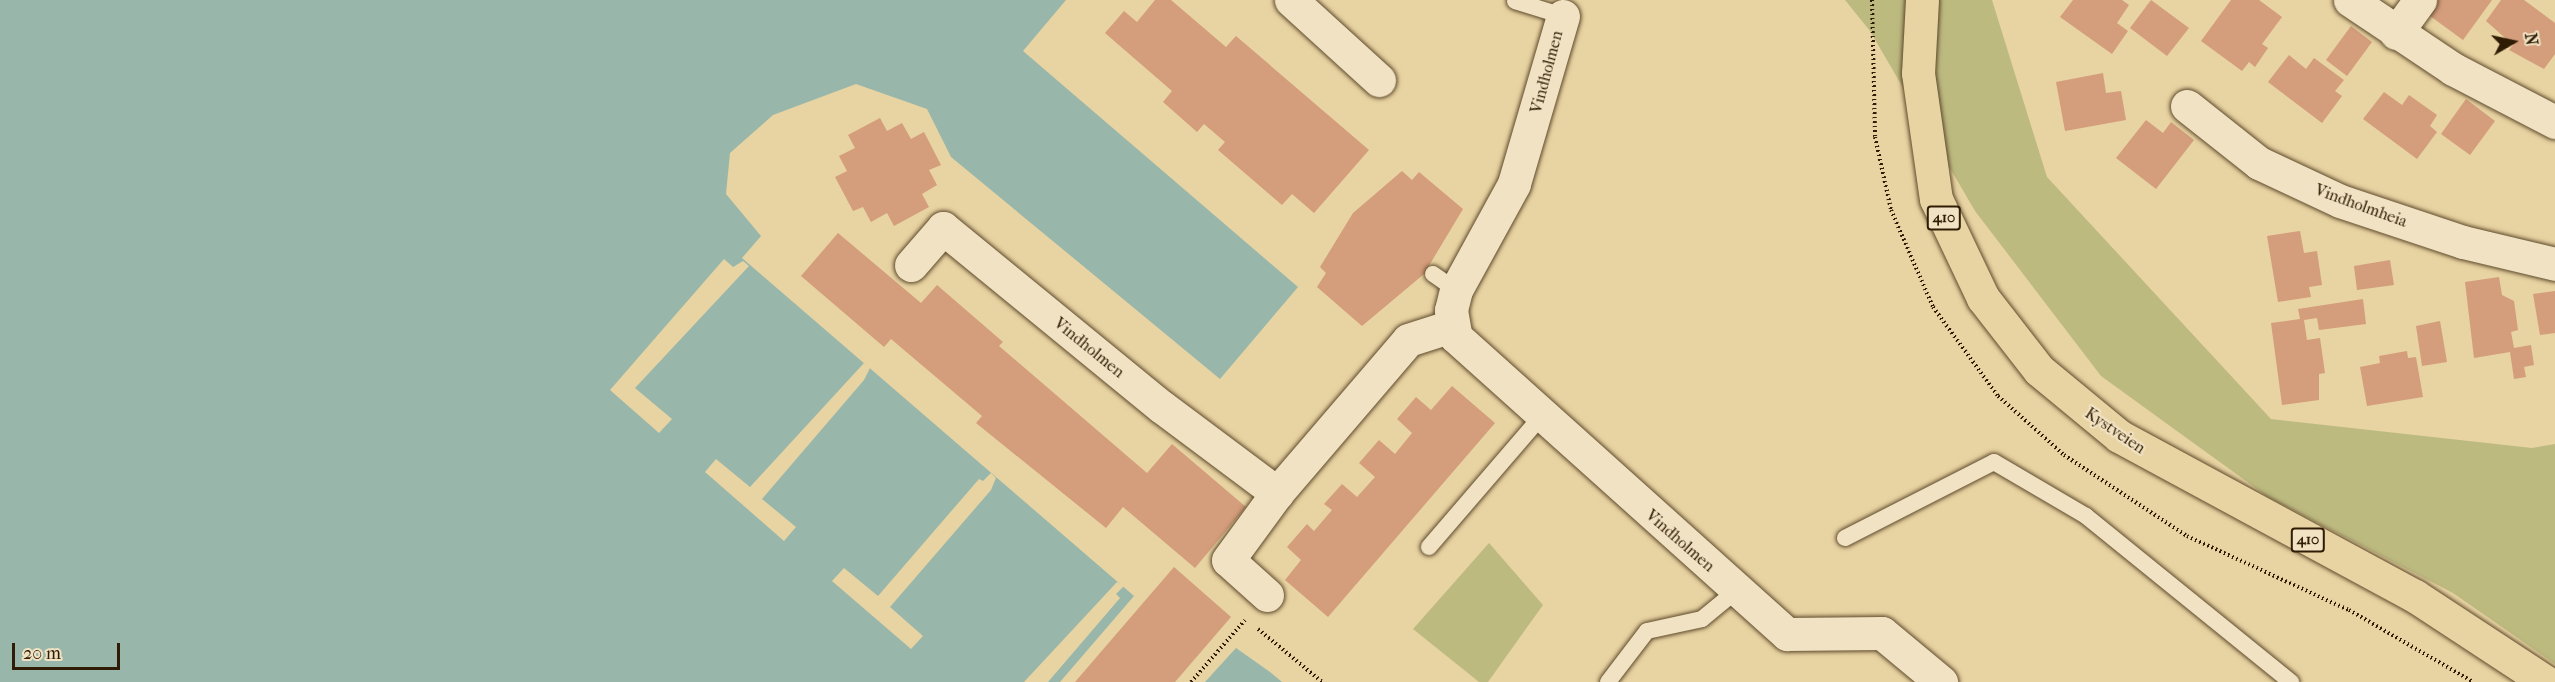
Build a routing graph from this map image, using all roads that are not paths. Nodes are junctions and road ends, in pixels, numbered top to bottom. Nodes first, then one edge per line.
1 (1291, 0) edge
2 (1922, 0) edge
3 (2350, 0) edge
4 (2420, 0) edge
5 (1515, 1) edge
6 (1563, 16) joint
7 (2396, 33) junction
8 (1380, 80) dead end
9 (2187, 106) dead end
10 (2555, 122) edge
11 (911, 264) dead end
12 (2555, 264) edge
13 (1452, 326) junction
14 (1540, 418) junction
15 (1277, 493) junction
16 (1845, 538) dead end
17 (1429, 547) dead end
18 (1736, 591) junction
19 (1268, 595) road end
20 (1608, 682) edge
21 (1941, 682) edge
22 (2291, 682) edge
23 (2546, 682) edge

1 - 8 street
2 - 23 main road, Kystveien / 410
3 - 7 street
4 - 7 street
5 - 6 lane
6 - 13 street, Vindholmen
7 - 10 street
9 - 12 street, Vindholmheia
11 - 15 street, Vindholmen
13 - 14 street, Vindholmen
13 - 15 street
14 - 17 lane
14 - 18 street, Vindholmen
15 - 19 street
16 - 22 lane
18 - 20 lane
18 - 21 street, Vindholmen

